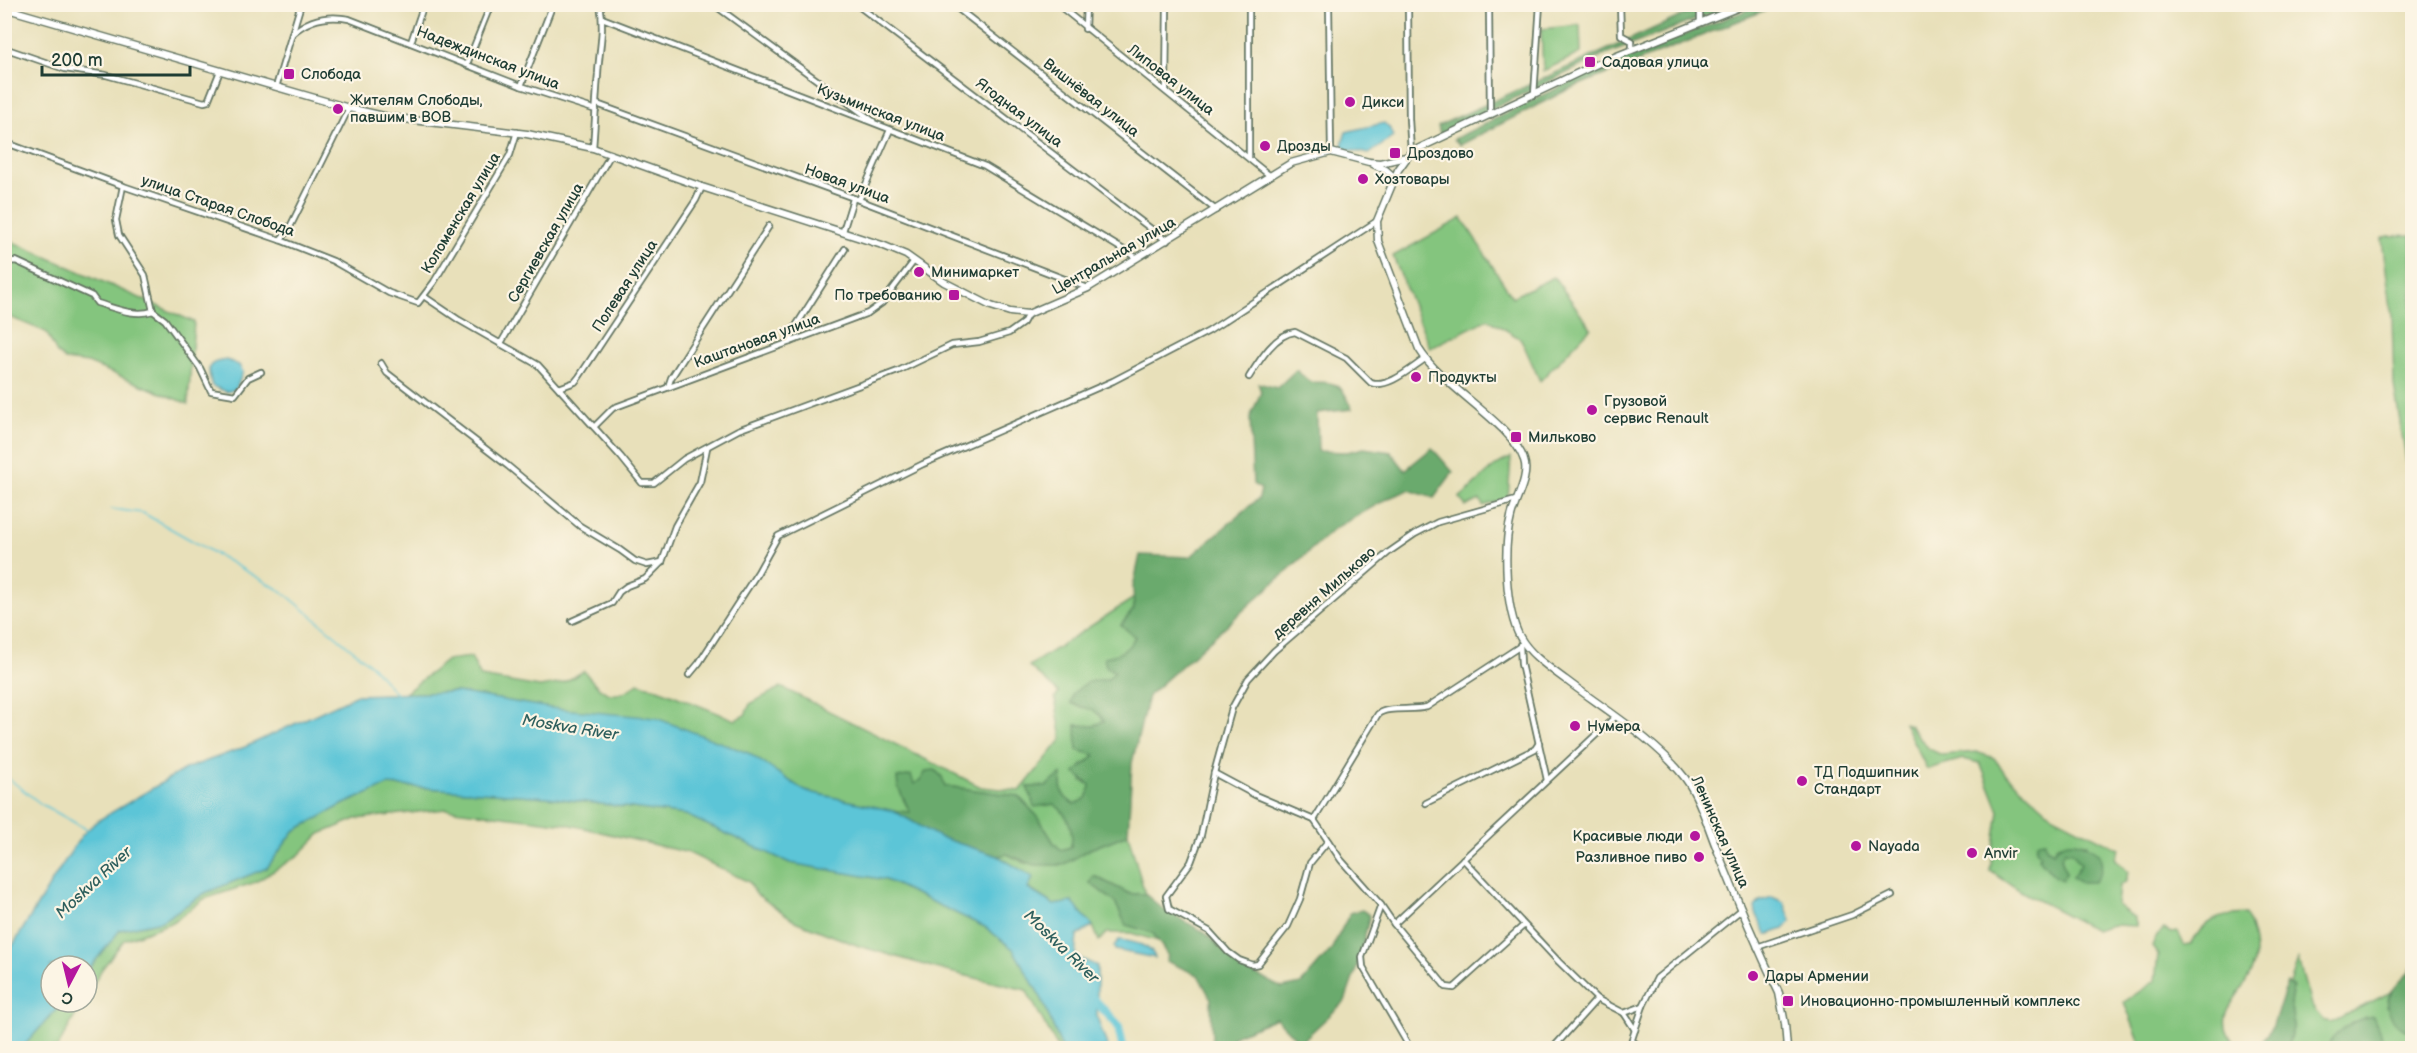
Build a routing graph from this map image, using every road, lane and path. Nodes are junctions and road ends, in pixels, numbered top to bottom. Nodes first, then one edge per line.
1 (301, 4) edge
2 (424, 4) edge
3 (491, 4) edge
4 (553, 4) edge
5 (600, 4) edge
6 (713, 4) edge
7 (856, 4) edge
8 (952, 4) edge
9 (1057, 4) edge
10 (1086, 4) edge
11 (1167, 4) edge
12 (1249, 4) edge
13 (1329, 4) edge
14 (1408, 4) edge
15 (1489, 4) edge
16 (1540, 4) edge
17 (1620, 4) edge
18 (1700, 4) edge
19 (1747, 4) edge
20 (4, 8) edge
21 (602, 18) junction
22 (1700, 23) junction
23 (1085, 29) junction
24 (293, 33) junction
25 (411, 42) junction
26 (4, 48) edge
27 (1632, 50) junction
28 (467, 64) junction
29 (220, 71) junction
30 (521, 86) junction
31 (276, 87) junction
32 (1166, 90) junction
33 (1534, 95) junction
34 (596, 107) junction
35 (349, 108) junction
36 (1490, 116) junction
37 (878, 125) junction
38 (890, 130) junction
39 (517, 132) junction
40 (4, 142) edge
41 (593, 148) junction
42 (1331, 152) junction
43 (611, 154) junction
44 (1409, 155) junction
45 (1249, 157) junction
46 (1369, 162) junction
47 (1269, 175) junction
48 (1395, 178) junction
49 (123, 186) junction
50 (702, 187) junction
51 (856, 200) junction
52 (1216, 210) junction
53 (1377, 220) junction
54 (769, 226) dead end
55 (843, 231) junction
56 (280, 240) junction
57 (1167, 241) junction
58 (845, 249) dead end
59 (1138, 259) junction
60 (914, 261) junction
61 (4, 262) edge
62 (1088, 288) junction
63 (425, 297) junction
64 (418, 303) joint
65 (153, 311) junction
66 (1028, 314) junction
67 (790, 342) junction
68 (501, 343) junction
69 (1425, 358) junction
70 (381, 363) dead end
71 (261, 372) dead end
72 (1249, 377) dead end
73 (668, 387) junction
74 (559, 388) junction
75 (594, 427) junction
76 (707, 448) junction
77 (1516, 500) junction
78 (662, 562) junction
79 (572, 621) dead end
80 (1522, 639) junction
81 (1519, 647) junction
82 (689, 675) dead end
83 (1615, 717) junction
84 (1539, 737) junction
85 (1214, 773) junction
86 (1547, 780) junction
87 (1426, 803) dead end
88 (1314, 820) junction
89 (1328, 841) junction
90 (1463, 859) junction
91 (1892, 895) dead end
92 (1381, 907) junction
93 (1741, 910) junction
94 (1394, 924) junction
95 (1523, 926) junction
96 (1757, 947) junction
97 (1597, 999) junction
98 (1643, 1006) junction
99 (1624, 1013) junction
100 (1635, 1030) junction
101 (1632, 1041) junction
102 (1410, 1048) edge
103 (1553, 1048) edge
104 (1629, 1048) edge
105 (1643, 1048) edge
106 (1786, 1048) edge

1 - 24 street
2 - 25 street
3 - 28 street
4 - 30 street
5 - 21 street
6 - 37 street
7 - 57 street, Ягодная улица
8 - 52 street, Вишнёвая улица
9 - 23 street, Липовая улица
10 - 23 street
11 - 32 street
12 - 45 street
13 - 42 street
14 - 44 street
15 - 36 street
16 - 33 street
17 - 27 street
18 - 22 street
19 - 22 street
20 - 29 street
21 - 34 street
21 - 37 street, Кузьминская улица
22 - 27 street
23 - 32 street, Липовая улица
24 - 25 street, Надеждинская улица
24 - 31 street
25 - 28 street, Надеждинская улица
26 - 29 street
27 - 33 street
28 - 30 street, Надеждинская улица
29 - 31 street
30 - 34 street, Надеждинская улица
31 - 35 street
32 - 45 street, Липовая улица
33 - 36 street
34 - 41 street
34 - 51 street, Новая улица
35 - 39 street
35 - 56 street
36 - 44 street
37 - 38 street, Кузьминская улица
38 - 51 street
38 - 59 street, Кузьминская улица
39 - 41 street
39 - 63 street, Коломенская улица
40 - 49 street, улица Старая Слобода
41 - 43 street
42 - 46 street
42 - 47 street, Центральная улица
43 - 50 street
43 - 68 street, Сергиевская улица
44 - 46 street
44 - 48 street
45 - 47 street, Липовая улица
46 - 48 street
47 - 52 street, Центральная улица
48 - 53 street
49 - 56 street, улица Старая Слобода
49 - 65 street
50 - 55 street
50 - 74 street, Полевая улица
51 - 55 street
51 - 62 street, Новая улица
52 - 57 street, Центральная улица
53 - 69 street, Ленинская улица
53 - 82 street
54 - 73 street
55 - 60 street
56 - 64 street, улица Старая Слобода
57 - 59 street, Центральная улица
58 - 67 street
59 - 62 street, Центральная улица
60 - 66 street
60 - 67 street, Каштановая улица
61 - 65 street
62 - 66 street, Центральная улица
63 - 64 street, Коломенская улица
63 - 68 street
65 - 71 street
66 - 76 street
67 - 73 street, Каштановая улица
68 - 74 street
69 - 72 street
69 - 77 street, Ленинская улица
70 - 78 street
73 - 75 street, Каштановая улица
74 - 75 street
75 - 76 street
76 - 78 street
77 - 80 street, Ленинская улица
77 - 85 street, деревня Мильково
78 - 79 street
80 - 81 street
80 - 83 street, Ленинская улица
81 - 84 street
81 - 88 street
83 - 86 street
83 - 93 street, Ленинская улица
84 - 86 street
84 - 87 street
85 - 88 street
85 - 89 street, деревня Мильково
86 - 90 street
88 - 89 street
89 - 92 street
90 - 94 street
90 - 95 street
91 - 96 street
92 - 94 street
92 - 102 street
93 - 96 street, Ленинская улица
93 - 98 street
94 - 95 street
95 - 97 street
96 - 106 street, Ленинская улица
97 - 99 street
97 - 103 street
98 - 99 street
98 - 100 street
99 - 100 street
100 - 101 street
101 - 104 street
101 - 105 street

